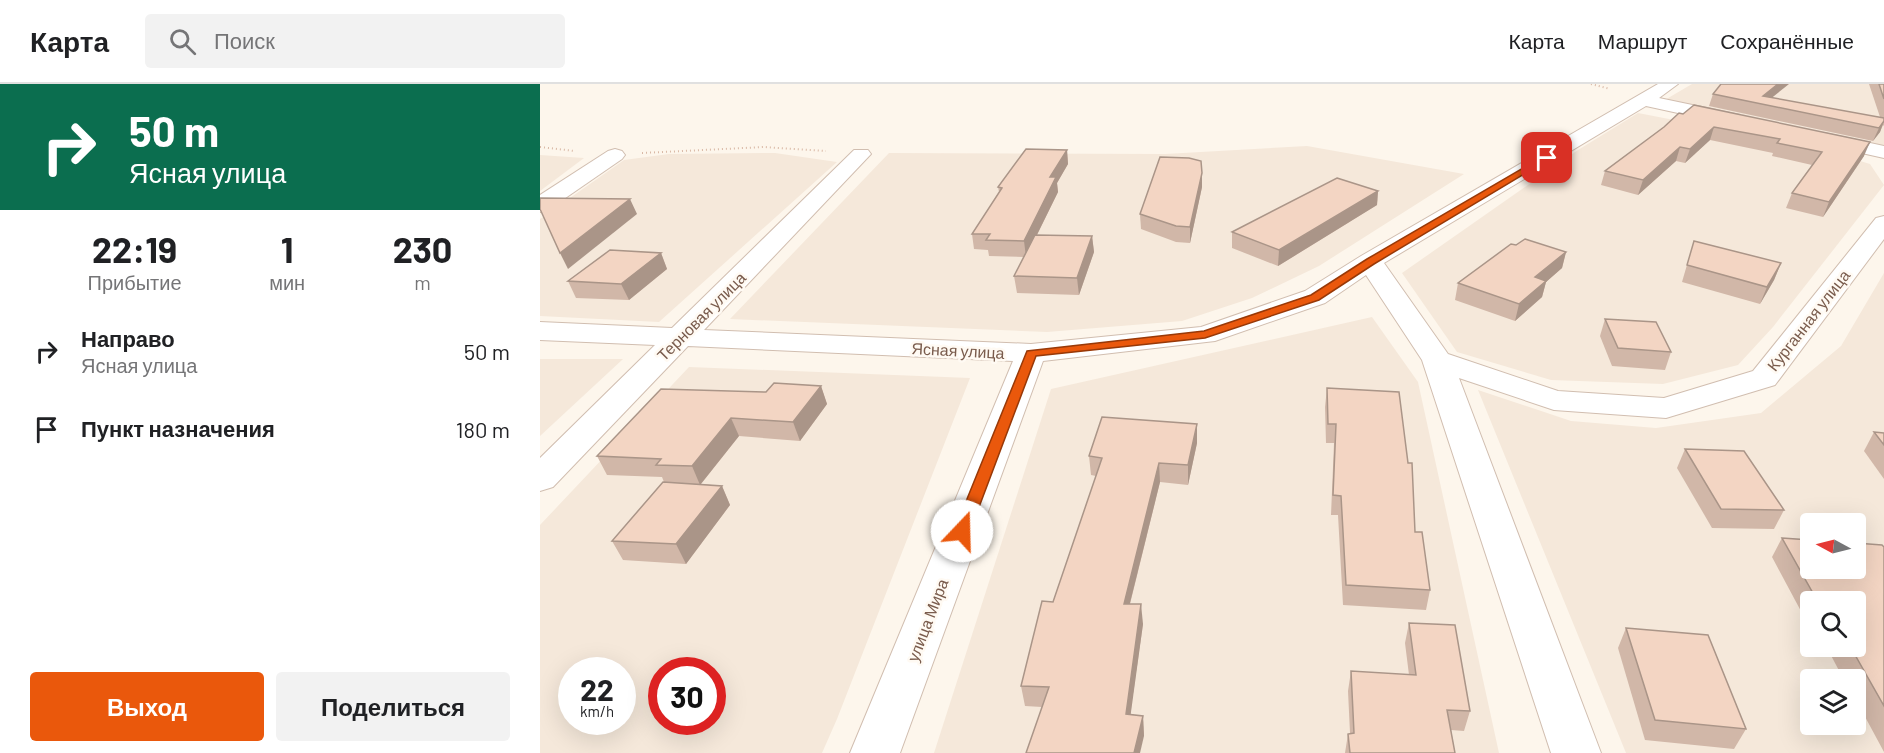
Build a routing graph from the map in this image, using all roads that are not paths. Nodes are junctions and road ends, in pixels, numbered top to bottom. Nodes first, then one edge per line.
1 (1670, 84) edge
2 (1645, 100) junction
3 (1747, 122) edge
4 (1804, 135) edge
5 (1884, 152) edge
6 (861, 154) road end
7 (615, 156) road end
8 (540, 205) edge
9 (1884, 223) edge
10 (1370, 261) junction
11 (540, 331) edge
12 (681, 336) junction
13 (1031, 353) junction
14 (1437, 360) junction
15 (540, 479) edge
16 (875, 753) edge
17 (1576, 753) edge

1 - 2 street, Ясная улица
2 - 3 street
2 - 10 street, Ясная улица
4 - 5 street
6 - 12 street, Терновая улица
7 - 8 street
9 - 14 street, Курганная улица
10 - 13 street, Ясная улица
10 - 14 street
11 - 12 street, Ясная улица
12 - 13 street, Ясная улица
12 - 15 street, Терновая улица
13 - 16 street, улица Мира
14 - 17 street

